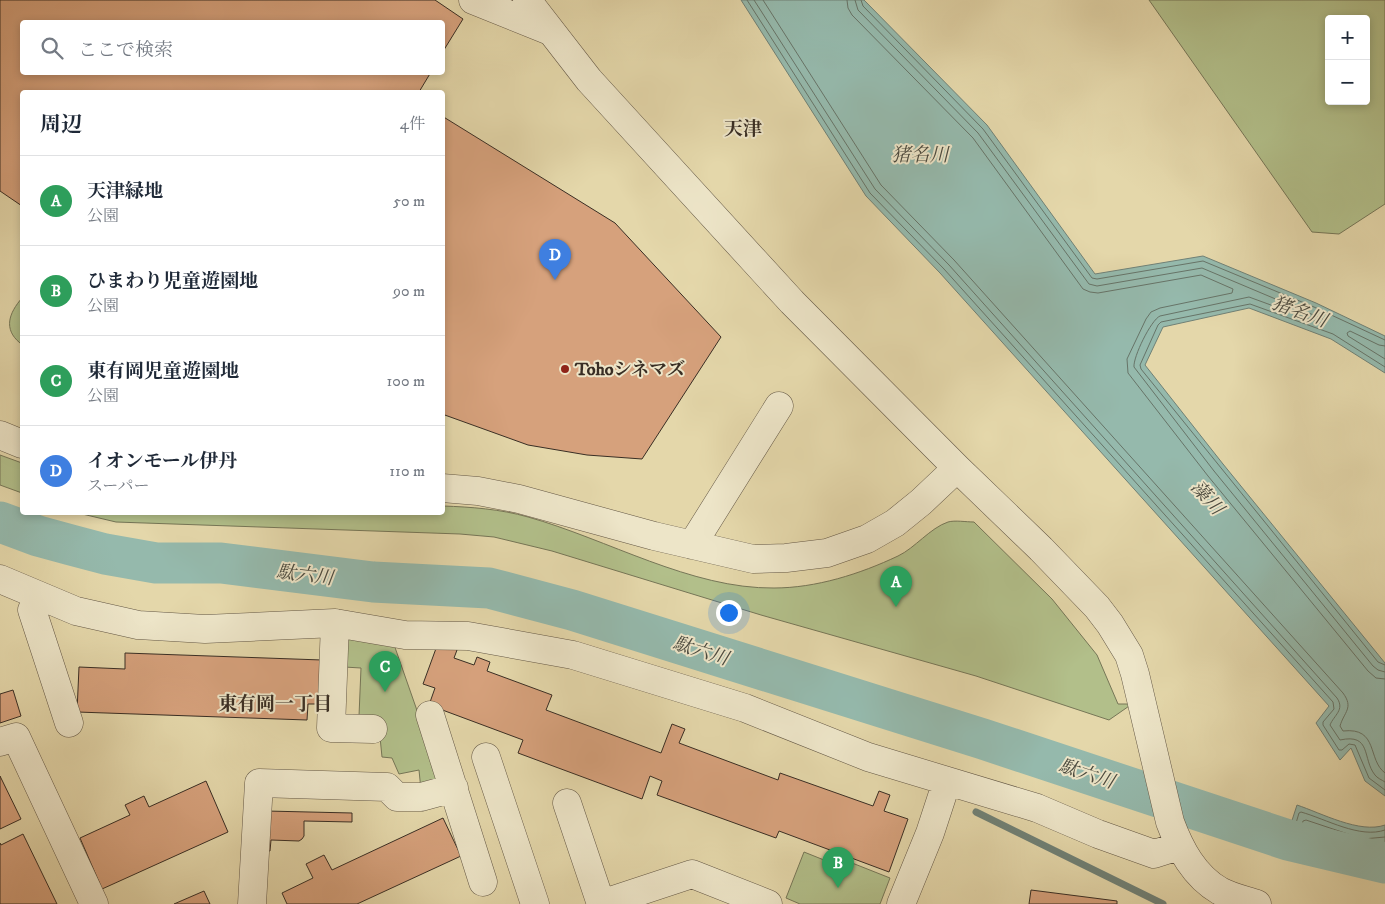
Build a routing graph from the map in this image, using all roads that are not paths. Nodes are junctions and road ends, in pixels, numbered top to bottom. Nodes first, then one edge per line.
1 (473, 0) edge
2 (528, 0) edge
3 (552, 32) junction
4 (779, 406) dead end
5 (0, 436) edge
6 (20, 443) edge
7 (957, 468) junction
8 (445, 488) edge
9 (692, 545) junction
10 (0, 579) edge
11 (39, 596) junction
12 (335, 623) junction
13 (430, 715) dead end
14 (69, 723) dead end
15 (373, 729) dead end
16 (0, 742) edge
17 (486, 757) dead end
18 (947, 781) junction
19 (454, 788) junction
20 (567, 803) dead end
21 (1175, 834) junction
22 (483, 882) dead end
23 (94, 904) edge
24 (252, 904) edge
25 (535, 904) edge
26 (601, 904) edge
27 (768, 904) edge
28 (901, 904) edge
29 (1257, 904) edge

1 - 3 street
2 - 3 street
3 - 7 street
4 - 9 street
5 - 6 street
7 - 9 street
7 - 21 street
8 - 9 street
10 - 11 street
11 - 12 street
11 - 14 street
12 - 15 street
12 - 18 street
13 - 19 street
16 - 23 street
17 - 25 street
18 - 21 street
18 - 28 street
19 - 22 street
19 - 24 street
20 - 26 street
21 - 29 street
26 - 27 street

